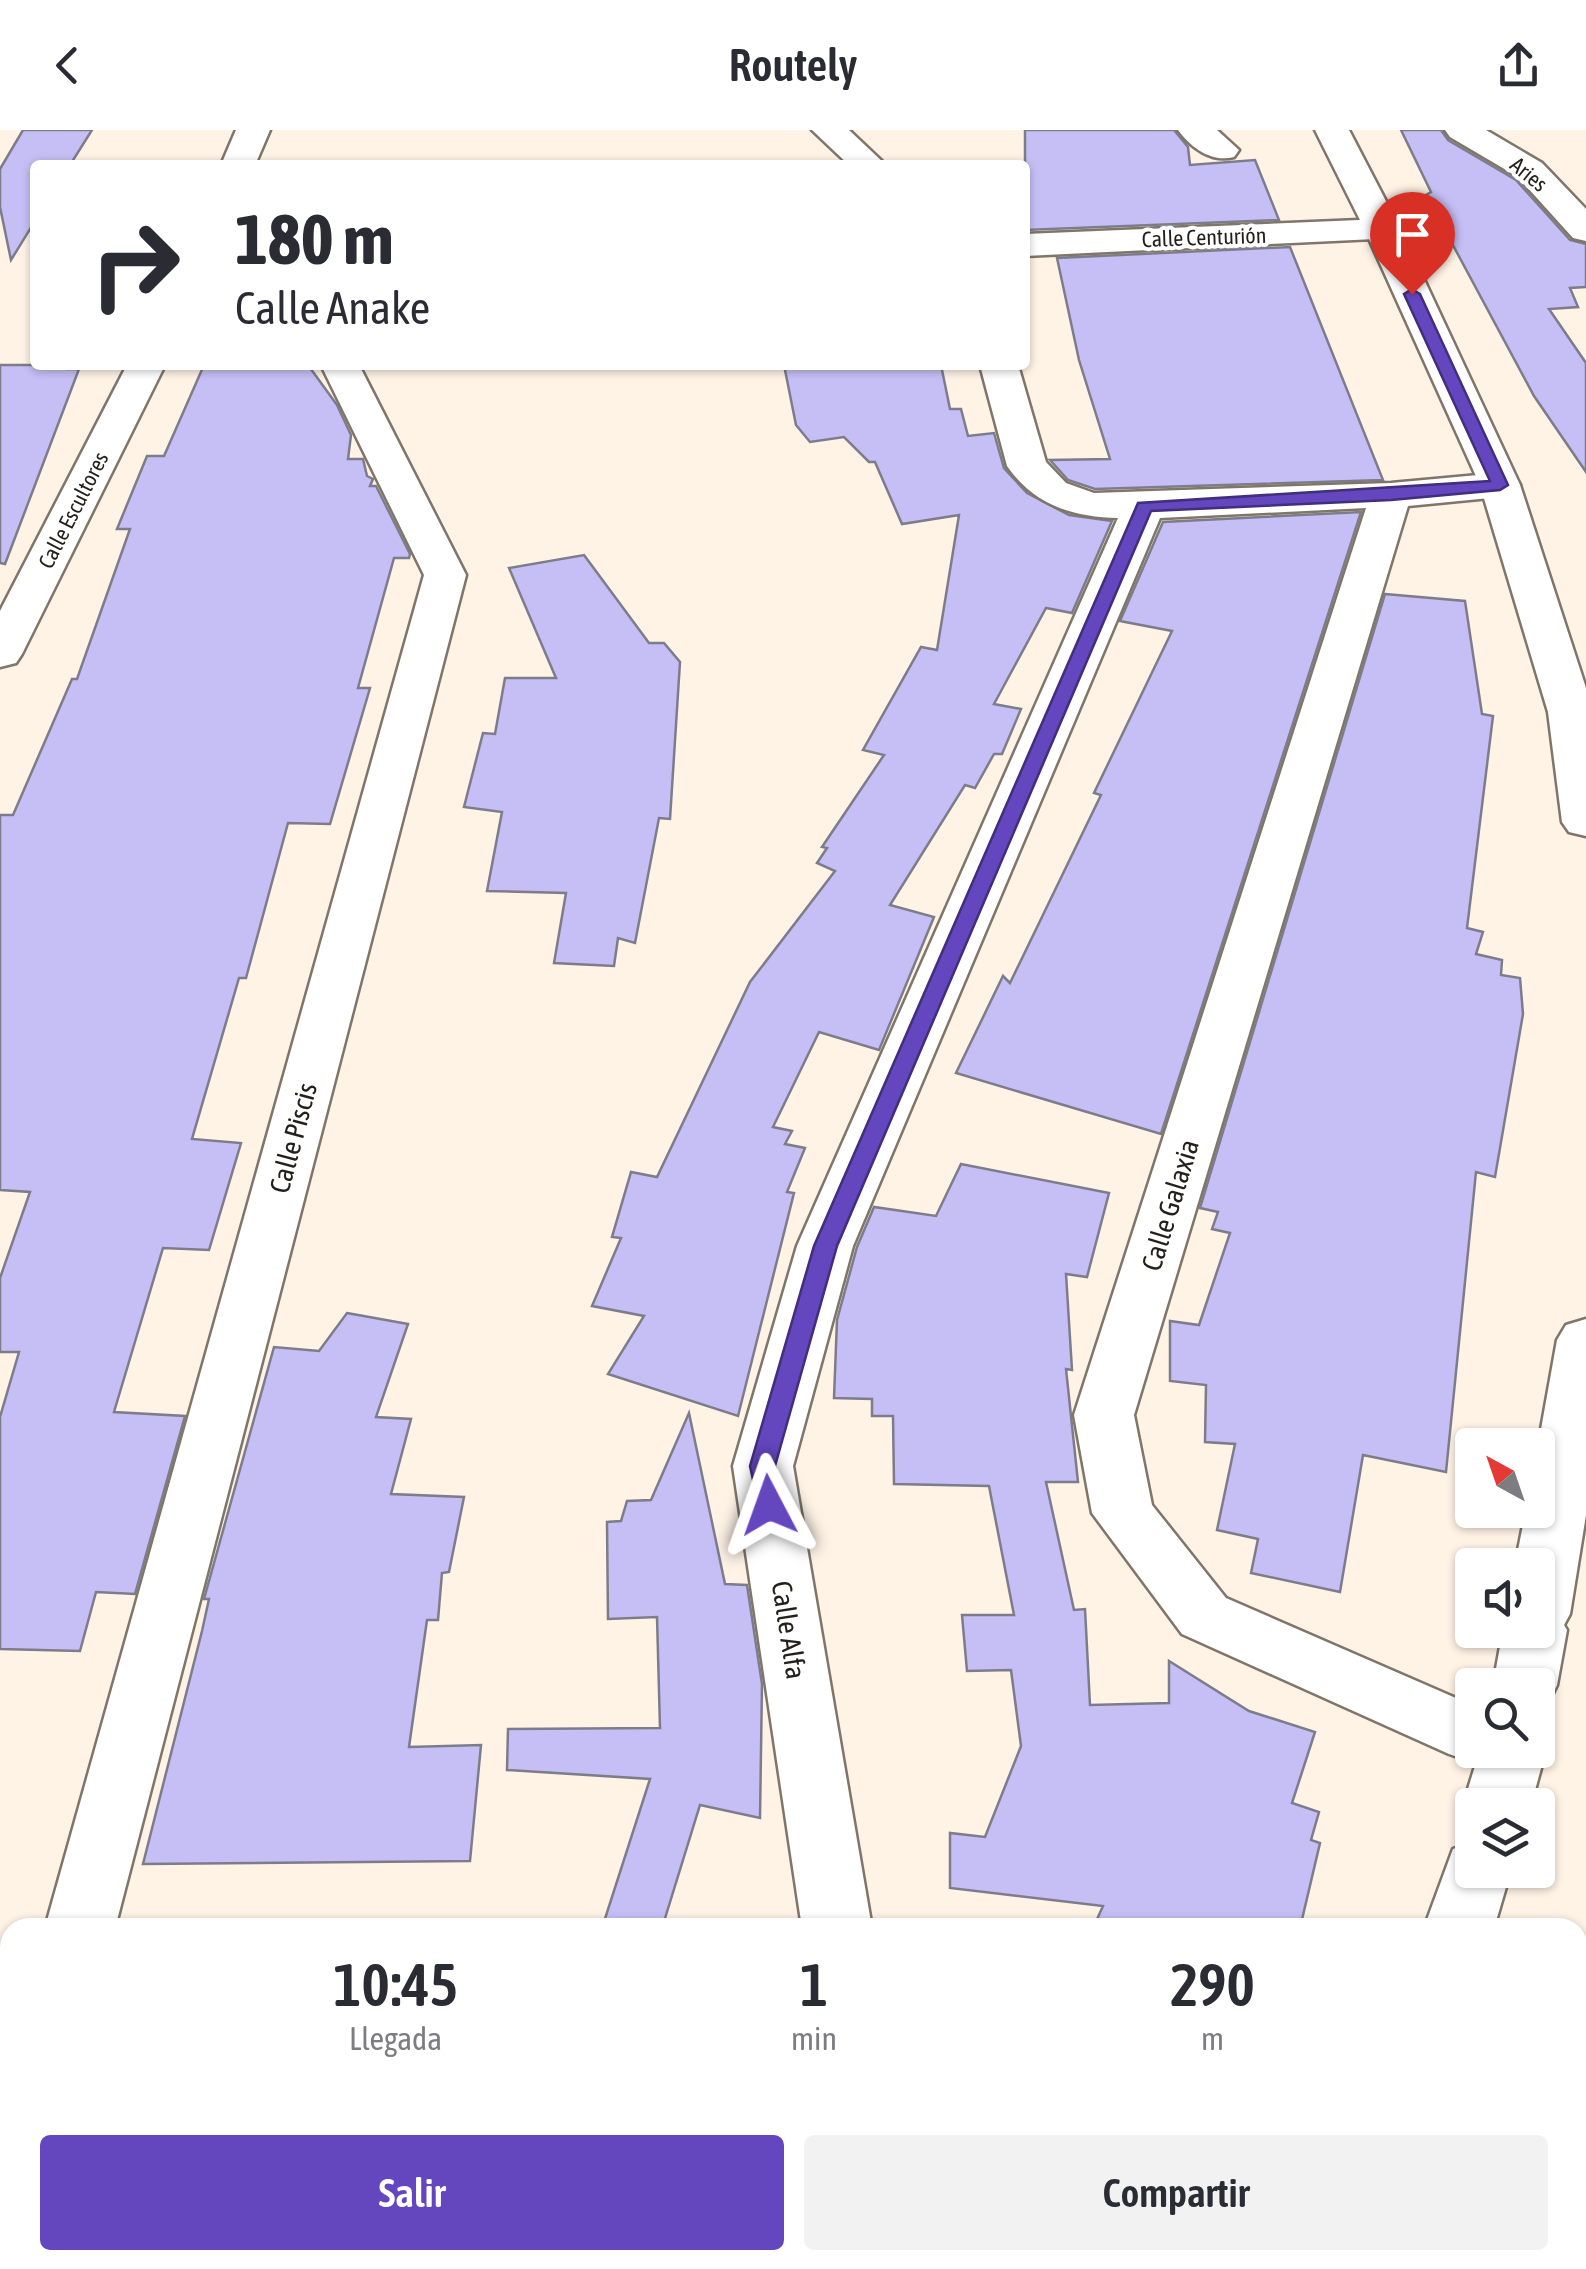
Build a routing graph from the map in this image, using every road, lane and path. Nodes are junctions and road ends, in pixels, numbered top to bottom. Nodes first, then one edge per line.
1 (253, 130) edge
2 (830, 130) edge
3 (1332, 130) edge
4 (1462, 130) edge
5 (240, 160) edge
6 (863, 160) edge
7 (1383, 230) junction
8 (1586, 230) edge
9 (1030, 244) edge
10 (143, 370) edge
11 (342, 370) edge
12 (1000, 370) edge
13 (1500, 485) junction
14 (1391, 495) junction
15 (1144, 506) junction
16 (0, 654) edge
17 (1586, 822) edge
18 (1586, 1340) edge
19 (1550, 1548) edge
20 (1455, 1727) edge
21 (1471, 1888) edge
22 (83, 1918) edge
23 (836, 1918) edge
24 (1462, 1918) edge

1 - 5 street
2 - 6 street
3 - 7 street
4 - 8 street, Aries
7 - 9 street, Calle Centurión
7 - 13 street
10 - 16 street, Calle Escultores
11 - 22 street, Calle Piscis
12 - 15 street
13 - 14 street
13 - 17 street
14 - 15 street
14 - 20 street, Calle Galaxia
15 - 23 street, Calle Alfa
18 - 19 street
21 - 24 street

